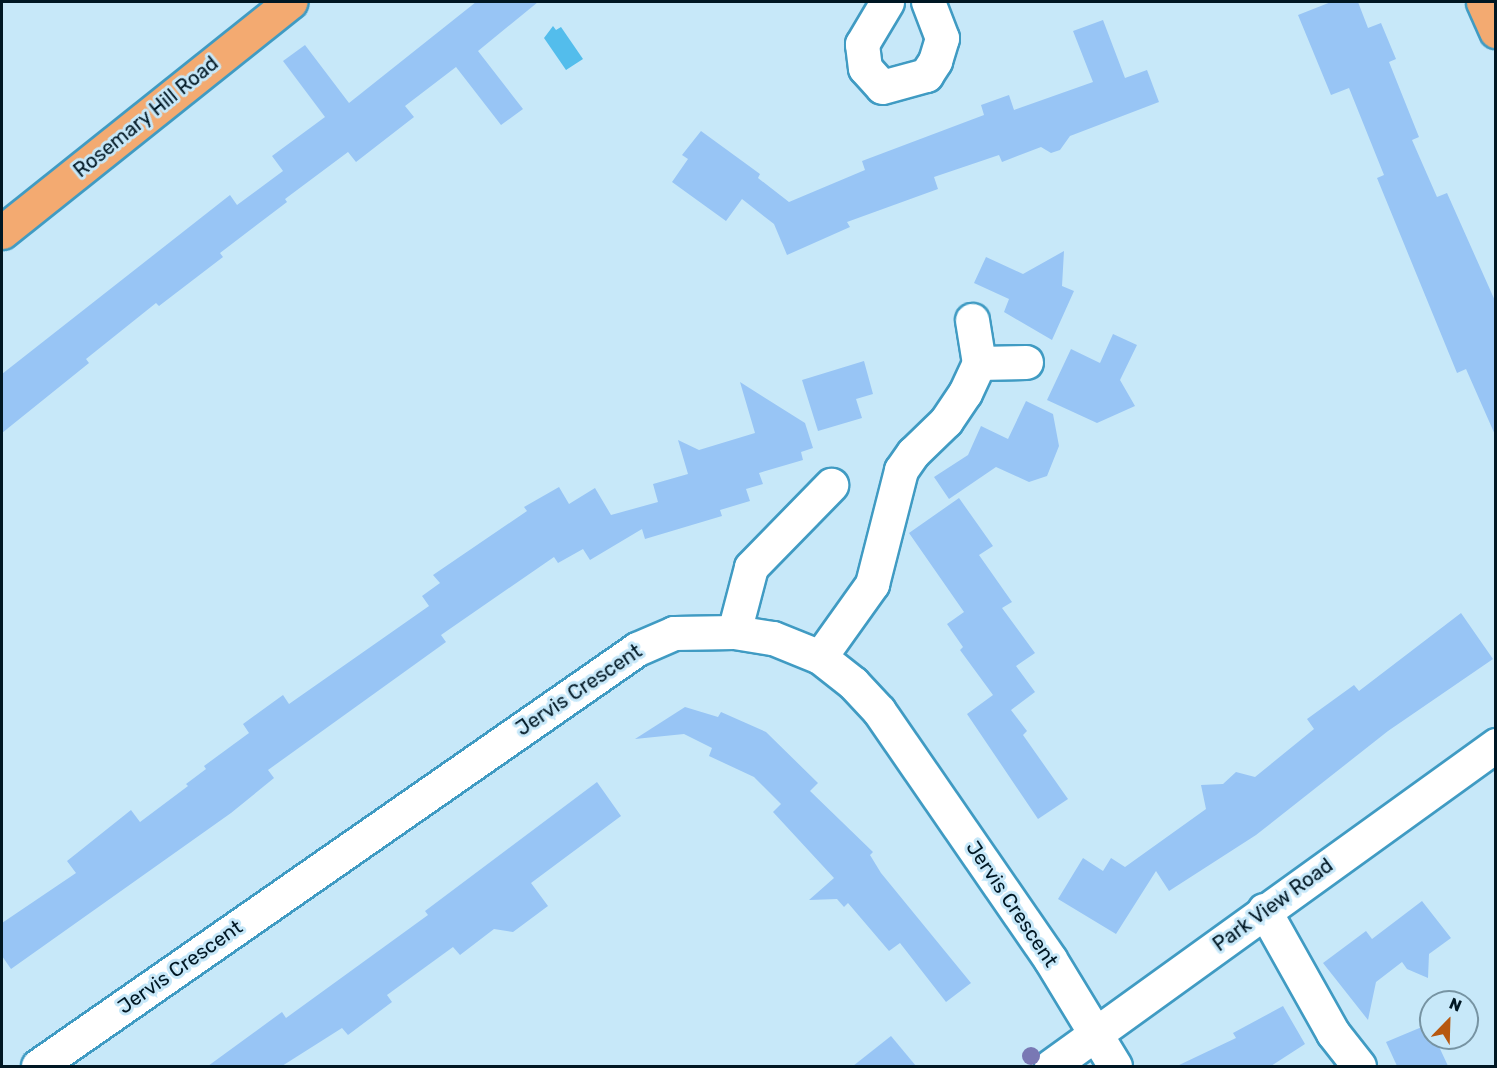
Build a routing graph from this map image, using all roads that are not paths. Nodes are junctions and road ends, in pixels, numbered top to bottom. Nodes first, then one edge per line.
1 (290, 2) edge
2 (887, 2) edge
3 (928, 2) edge
4 (1483, 2) edge
5 (1496, 31) edge
6 (2, 232) edge
7 (972, 320) dead end
8 (1026, 362) dead end
9 (979, 363) junction
10 (831, 485) dead end
11 (734, 632) junction
12 (820, 657) junction
13 (1496, 745) edge
14 (1264, 910) junction
15 (1097, 1033) junction
16 (38, 1066) edge
17 (1051, 1066) edge
18 (1115, 1066) edge
19 (1359, 1066) edge

1 - 6 main road, Rosemary Hill Road
2 - 3 street
4 - 5 main road
7 - 9 street
8 - 9 street
9 - 12 street
10 - 11 street
11 - 12 street, Jervis Crescent
11 - 16 street, Jervis Crescent
12 - 15 street, Jervis Crescent
13 - 14 street, Park View Road
14 - 15 street, Park View Road
14 - 19 street
15 - 17 street, Park View Road
15 - 18 street, Jervis Crescent

